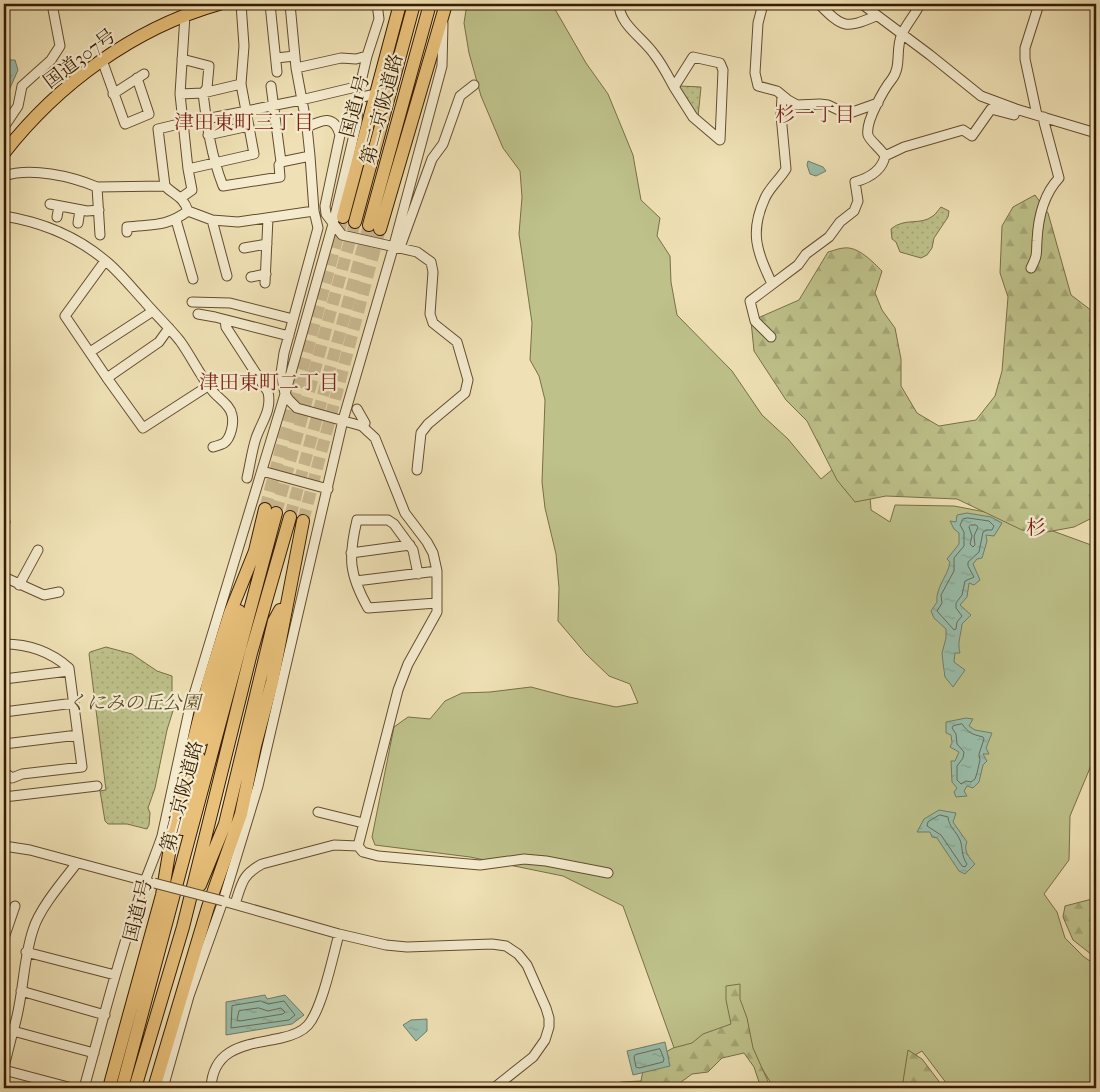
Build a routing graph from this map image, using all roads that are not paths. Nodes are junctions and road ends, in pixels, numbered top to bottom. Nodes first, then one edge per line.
1 (52, 4) edge
2 (219, 4) edge
3 (241, 4) edge
4 (270, 4) edge
5 (290, 4) edge
6 (377, 4) edge
7 (400, 4) edge
8 (414, 4) edge
9 (430, 4) edge
10 (619, 4) edge
11 (764, 4) edge
12 (820, 4) edge
13 (862, 4) edge
14 (920, 4) edge
15 (1039, 4) edge
16 (445, 8) edge
17 (185, 15) junction
18 (876, 16) junction
19 (902, 34) junction
20 (295, 56) junction
21 (367, 56) junction
22 (276, 58) junction
23 (182, 59) junction
24 (102, 60) junction
25 (296, 68) junction
26 (277, 72) dead end
27 (242, 84) junction
28 (474, 84) dead end
29 (271, 86) dead end
30 (674, 87) junction
31 (203, 93) junction
32 (113, 94) junction
33 (180, 94) junction
34 (782, 96) junction
35 (301, 100) junction
36 (878, 103) junction
37 (273, 105) junction
38 (1016, 109) junction
39 (246, 112) junction
40 (1040, 116) junction
41 (206, 119) junction
42 (183, 123) junction
43 (249, 126) junction
44 (4, 127) edge
45 (307, 127) junction
46 (1096, 133) edge
47 (208, 135) junction
48 (4, 153) edge
49 (310, 156) junction
50 (885, 156) junction
51 (281, 162) junction
52 (215, 164) junction
53 (188, 169) junction
54 (4, 176) edge
55 (165, 186) junction
56 (97, 187) junction
57 (182, 197) junction
58 (50, 204) dead end
59 (59, 206) junction
60 (80, 210) junction
61 (98, 210) junction
62 (188, 210) junction
63 (314, 211) junction
64 (4, 216) edge
65 (57, 217) dead end
66 (268, 218) junction
67 (176, 220) junction
68 (212, 220) junction
69 (344, 221) junction
70 (78, 223) dead end
71 (127, 232) dead end
72 (100, 235) dead end
73 (267, 244) junction
74 (397, 246) junction
75 (244, 248) dead end
76 (105, 260) junction
77 (1032, 268) dead end
78 (227, 276) dead end
79 (251, 277) dead end
80 (193, 279) dead end
81 (772, 284) junction
82 (192, 302) dead end
83 (214, 302) junction
84 (153, 312) junction
85 (198, 314) dead end
86 (215, 317) junction
87 (293, 319) junction
88 (225, 320) junction
89 (169, 328) junction
90 (288, 336) junction
91 (771, 337) dead end
92 (90, 352) junction
93 (107, 378) junction
94 (208, 386) junction
95 (285, 394) junction
96 (357, 409) dead end
97 (343, 420) junction
98 (362, 426) junction
99 (213, 447) dead end
100 (417, 470) dead end
101 (262, 471) junction
102 (247, 478) dead end
103 (328, 489) junction
104 (270, 511) joint
105 (290, 517) tunnel mouth
106 (303, 521) tunnel mouth
107 (410, 545) junction
108 (38, 550) dead end
109 (254, 551) junction
110 (351, 553) junction
111 (437, 571) junction
112 (418, 574) junction
113 (4, 577) edge
114 (356, 581) junction
115 (19, 585) junction
116 (59, 592) dead end
117 (288, 592) junction
118 (437, 603) junction
119 (4, 644) edge
120 (69, 671) junction
121 (4, 679) edge
122 (74, 703) junction
123 (4, 712) edge
124 (78, 735) junction
125 (4, 744) edge
126 (4, 770) edge
127 (97, 786) dead end
128 (4, 797) edge
129 (318, 812) dead end
130 (364, 823) junction
131 (4, 846) edge
132 (358, 846) junction
133 (77, 862) junction
134 (608, 873) dead end
135 (144, 880) junction
136 (223, 901) junction
137 (235, 904) junction
138 (15, 906) dead end
139 (183, 928) junction
140 (164, 934) junction
141 (339, 934) junction
142 (4, 938) edge
143 (26, 952) junction
144 (115, 975) junction
145 (21, 991) junction
146 (105, 1015) junction
147 (4, 1028) edge
148 (13, 1031) junction
149 (94, 1053) junction
150 (4, 1068) edge
151 (72, 1088) edge
152 (84, 1088) edge
153 (109, 1088) edge
154 (122, 1088) edge
155 (135, 1088) edge
156 (154, 1088) edge
157 (163, 1088) edge
158 (211, 1088) edge
159 (494, 1088) edge

1 - 44 street
2 - 17 highway, 国道307号
3 - 27 street
4 - 22 street
5 - 20 street
6 - 21 street
7 - 69 highway, 国道1号
8 - 69 highway, 第二京阪道路
9 - 16 highway, 第二京阪道路
10 - 30 street
11 - 34 street
12 - 18 street
13 - 18 street
14 - 19 street
15 - 40 street
16 - 74 street
17 - 23 street
17 - 24 highway, 国道307号
18 - 19 street
19 - 36 street
19 - 38 street
20 - 22 street
20 - 25 street
21 - 25 street
21 - 35 street
22 - 26 street
23 - 31 street
23 - 33 street
24 - 32 street
24 - 48 highway, 国道307号
25 - 35 street
27 - 31 street
27 - 39 street
28 - 74 street
29 - 37 street
30 - 30 street
31 - 33 street
31 - 41 street
32 - 32 street
33 - 42 street
34 - 36 street
34 - 81 street
35 - 37 street
35 - 45 street
36 - 50 street
37 - 39 street
37 - 51 street
38 - 40 street
38 - 50 street
39 - 41 street
39 - 43 street
40 - 46 street
40 - 77 street
41 - 47 street
42 - 53 street
42 - 55 street
43 - 47 street
43 - 52 street
45 - 49 street
45 - 69 street
47 - 52 street
49 - 51 street
49 - 63 street
50 - 81 street
51 - 52 street
52 - 53 street
53 - 57 street
54 - 56 street
55 - 56 street
55 - 57 street
56 - 61 street
57 - 62 street
58 - 59 street
59 - 60 street
59 - 65 street
60 - 61 street
60 - 70 street
61 - 72 street
62 - 67 street
62 - 68 street
63 - 66 street
63 - 87 street
64 - 76 street
66 - 68 street
66 - 73 street
67 - 71 street
67 - 80 street
68 - 78 street
69 - 74 street
69 - 95 street
73 - 75 street
73 - 79 street
74 - 97 street
74 - 100 street
76 - 84 street
76 - 92 street
81 - 91 street
82 - 83 street
83 - 86 street
83 - 87 street
84 - 89 street
84 - 92 street
85 - 86 street
86 - 88 street
87 - 90 street
88 - 90 street
88 - 102 street
89 - 93 street
89 - 94 street
90 - 95 street
92 - 93 street
93 - 94 street
94 - 99 street
95 - 97 street
95 - 101 street
96 - 98 street
97 - 98 street
97 - 103 street
98 - 111 street
101 - 103 street
101 - 135 street
103 - 136 street
104 - 109 highway, 国道1号
104 - 140 highway, 第二京阪道路
105 - 139 highway, 第二京阪道路
106 - 117 highway
107 - 110 street
107 - 110 street
107 - 112 street
108 - 115 street
109 - 140 highway
109 - 153 highway, 国道1号
110 - 114 street
111 - 112 street
111 - 118 street
112 - 114 street
113 - 115 street
114 - 118 street
115 - 116 street
117 - 139 highway
117 - 156 highway
118 - 130 street
119 - 120 street
120 - 121 street
120 - 122 street
122 - 123 street
122 - 124 street
124 - 125 street
124 - 126 street
127 - 128 street
129 - 130 street
130 - 132 street
131 - 133 street
132 - 134 street
132 - 137 street
133 - 135 street
133 - 143 street
135 - 136 street, bridge
135 - 144 street
136 - 137 street
136 - 157 street
137 - 141 street
138 - 142 street
139 - 155 highway, 第二京阪道路
140 - 154 highway, 第二京阪道路
141 - 158 street
141 - 159 street
143 - 144 street
143 - 145 street
144 - 146 street
145 - 146 street
145 - 148 street
146 - 149 street
147 - 148 street
148 - 149 street
148 - 150 street
149 - 152 street
150 - 151 street

